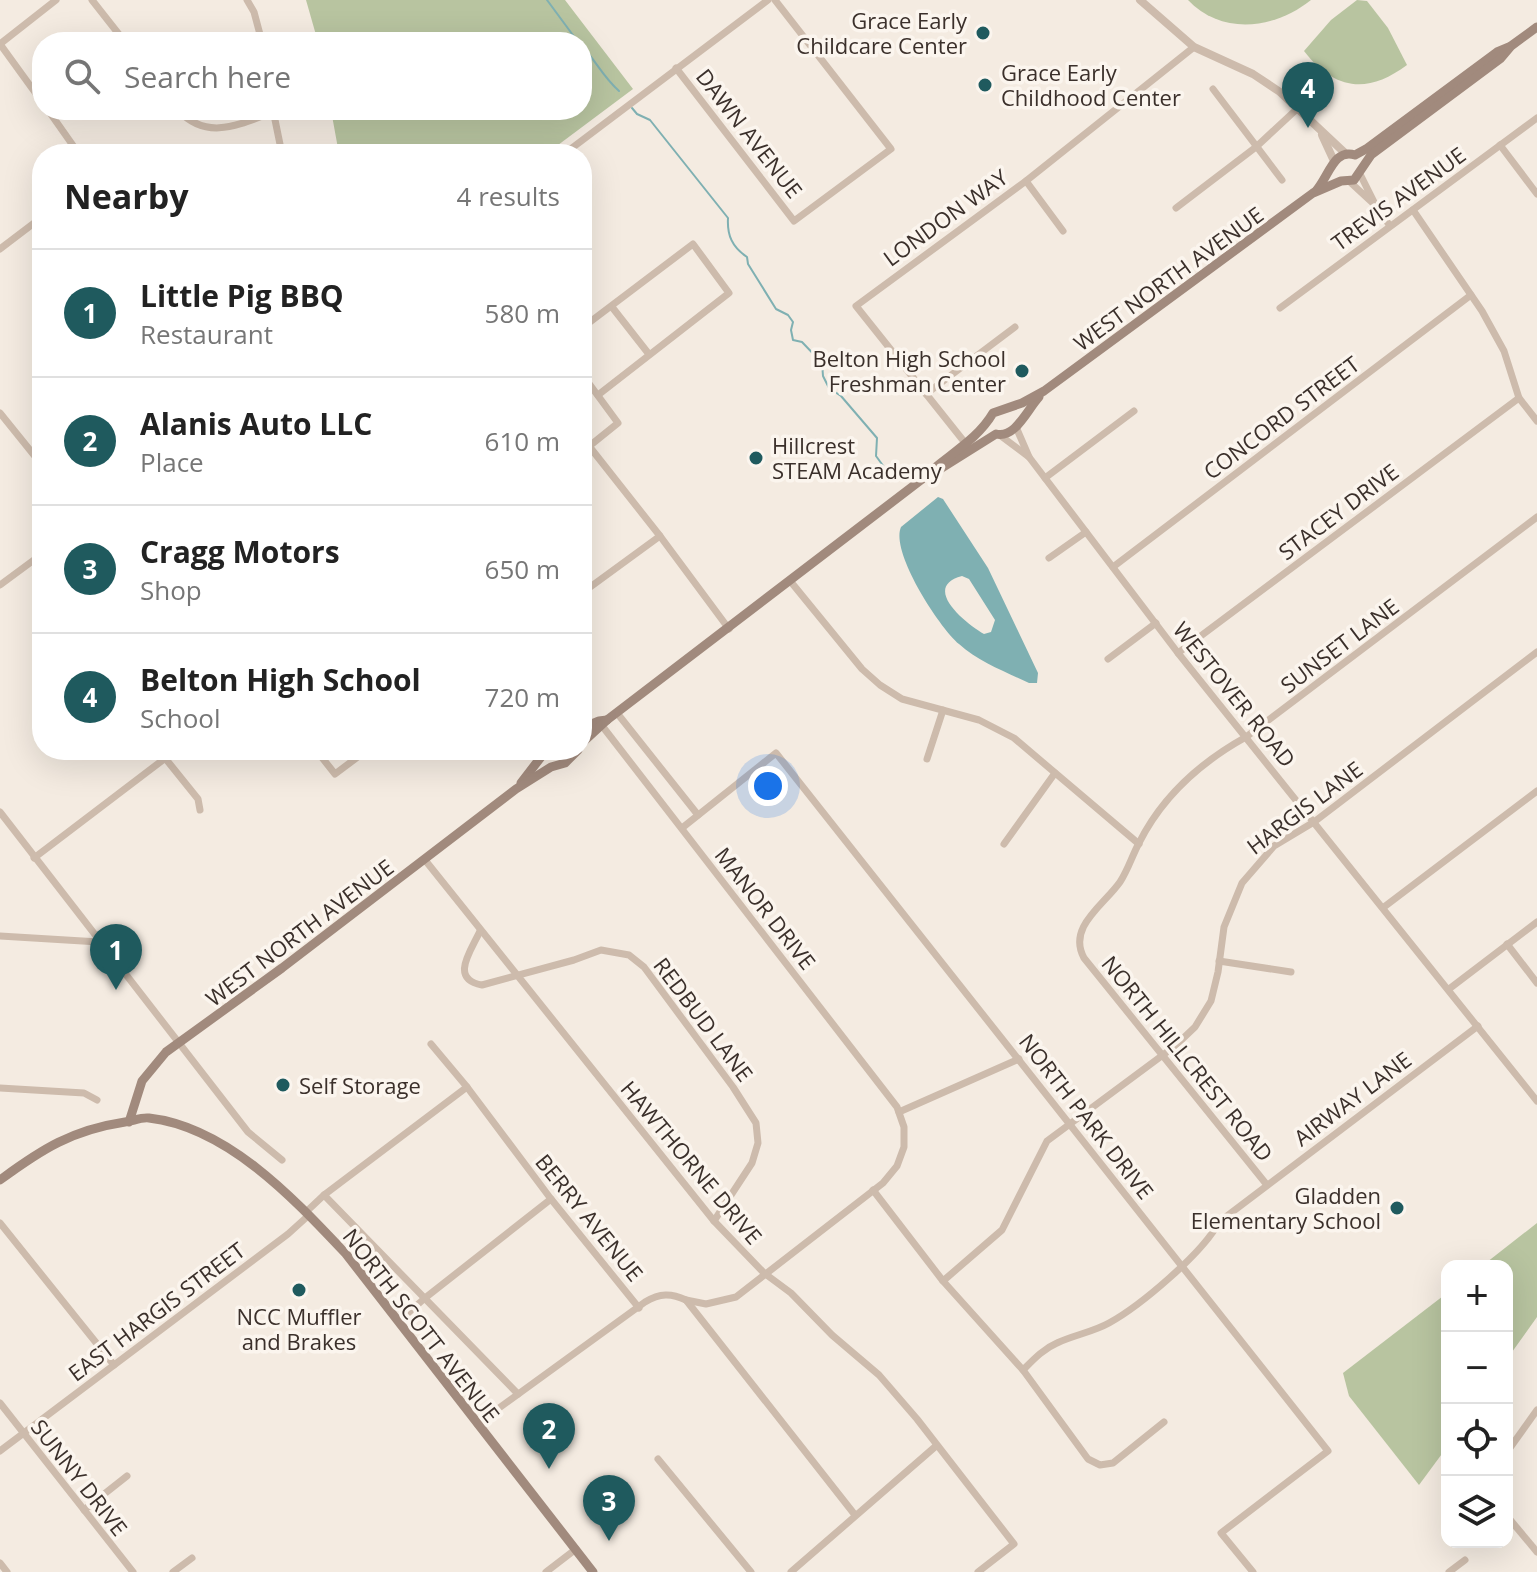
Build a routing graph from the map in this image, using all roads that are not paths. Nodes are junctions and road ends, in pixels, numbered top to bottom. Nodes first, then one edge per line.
1 (56, 0) edge
2 (92, 0) edge
3 (247, 0) edge
4 (768, 0) edge
5 (775, 0) edge
6 (1140, 0) edge
7 (1537, 27) edge
8 (117, 32) edge
9 (259, 32) edge
10 (0, 44) edge
11 (1511, 46) junction
12 (1194, 47) junction
13 (676, 68) junction
14 (32, 88) edge
15 (1213, 89) dead end
16 (1298, 108) junction
17 (1537, 118) edge
18 (55, 120) edge
19 (188, 120) edge
20 (249, 120) edge
21 (275, 120) edge
22 (1320, 131) junction
23 (72, 144) edge
24 (280, 144) edge
25 (577, 144) edge
26 (1500, 145) junction
27 (1256, 147) junction
28 (1350, 154) junction
29 (1334, 164) junction
30 (1361, 170) junction
31 (1282, 180) dead end
32 (1026, 181) junction
33 (1346, 181) junction
34 (1313, 193) junction
35 (1537, 194) edge
36 (1376, 206) junction
37 (1176, 208) dead end
38 (1413, 210) junction
39 (32, 225) edge
40 (1390, 226) junction
41 (1063, 231) dead end
42 (0, 249) edge
43 (1471, 295) junction
44 (612, 307) junction
45 (1280, 308) dead end
46 (592, 321) edge
47 (1015, 327) dead end
48 (648, 353) junction
49 (592, 387) edge
50 (1044, 391) junction
51 (926, 394) junction
52 (598, 395) junction
53 (1519, 398) junction
54 (1005, 409) junction
55 (1134, 411) dead end
56 (0, 413) edge
57 (989, 420) junction
58 (1537, 421) edge
59 (1016, 427) junction
60 (998, 435) junction
61 (592, 443) edge
62 (966, 444) junction
63 (32, 453) edge
64 (592, 457) edge
65 (1029, 457) junction
66 (1045, 478) junction
67 (921, 480) junction
68 (1537, 517) edge
69 (1086, 532) junction
70 (660, 536) junction
71 (1049, 558) dead end
72 (32, 561) edge
73 (1113, 567) junction
74 (791, 582) junction
75 (0, 585) edge
76 (592, 586) edge
77 (1156, 623) junction
78 (729, 629) junction
79 (1537, 652) edge
80 (1178, 653) junction
81 (1108, 659) dead end
82 (943, 710) junction
83 (617, 713) junction
84 (592, 724) edge
85 (605, 724) junction
86 (592, 735) edge
87 (1246, 737) junction
88 (927, 759) dead end
89 (162, 760) edge
90 (167, 760) edge
91 (324, 760) edge
92 (354, 760) edge
93 (536, 760) edge
94 (546, 760) edge
95 (568, 760) edge
96 (551, 767) junction
97 (1055, 773) junction
98 (516, 789) junction
99 (1537, 791) edge
100 (200, 810) dead end
101 (0, 812) edge
102 (698, 815) junction
103 (1314, 822) junction
104 (682, 828) junction
105 (1004, 844) dead end
106 (1139, 844) junction
107 (34, 858) junction
108 (425, 860) junction
109 (1384, 907) junction
110 (1537, 922) edge
111 (480, 931) junction
112 (0, 936) edge
113 (99, 942) junction
114 (1507, 944) junction
115 (1219, 961) junction
116 (1291, 972) dead end
117 (516, 976) junction
118 (1537, 983) edge
119 (1449, 989) junction
120 (1478, 1026) junction
121 (180, 1043) junction
122 (431, 1044) dead end
123 (1163, 1055) junction
124 (1019, 1059) junction
125 (467, 1087) junction
126 (0, 1088) edge
127 (97, 1100) dead end
128 (1537, 1101) edge
129 (899, 1112) junction
130 (129, 1122) junction
131 (1070, 1122) junction
132 (282, 1160) dead end
133 (0, 1180) edge
134 (1267, 1185) junction
135 (873, 1190) junction
136 (324, 1195) junction
137 (551, 1199) junction
138 (308, 1214) junction
139 (714, 1221) junction
140 (0, 1223) edge
141 (1182, 1266) junction
142 (764, 1273) junction
143 (943, 1281) junction
144 (425, 1298) junction
145 (686, 1300) junction
146 (639, 1308) junction
147 (399, 1321) junction
148 (114, 1365) junction
149 (1023, 1370) junction
150 (518, 1394) junction
151 (0, 1403) edge
152 (1537, 1410) edge
153 (1164, 1422) dead end
154 (477, 1424) junction
155 (23, 1434) junction
156 (1513, 1444) edge
157 (936, 1446) junction
158 (0, 1451) edge
159 (658, 1459) dead end
160 (127, 1476) dead end
161 (84, 1510) junction
162 (855, 1515) junction
163 (1513, 1523) edge
164 (576, 1549) junction
165 (1537, 1552) edge
166 (192, 1558) dead end
167 (1465, 1560) dead end
168 (133, 1572) edge
169 (173, 1572) edge
170 (546, 1572) edge
171 (593, 1572) edge
172 (751, 1572) edge
173 (791, 1572) edge
174 (978, 1572) edge
175 (1253, 1572) edge
176 (1449, 1572) edge

1 - 10 street
2 - 8 street
3 - 9 street
4 - 13 street
5 - 13 street, DAWN AVENUE
6 - 12 street
7 - 11 main road, WEST NORTH AVENUE
10 - 14 street
11 - 28 main road, WEST NORTH AVENUE
11 - 30 main road, WEST NORTH AVENUE
12 - 16 street
12 - 32 street, LONDON WAY
13 - 25 street
15 - 27 street
16 - 22 street
16 - 27 street
17 - 26 street, TREVIS AVENUE
18 - 23 street
19 - 20 street
21 - 24 street
22 - 28 street
22 - 29 street
26 - 35 street
26 - 38 street, TREVIS AVENUE
27 - 31 street
27 - 37 street
28 - 29 main road, WEST NORTH AVENUE
28 - 30 main road
29 - 33 main road
29 - 34 main road, WEST NORTH AVENUE
30 - 33 main road, WEST NORTH AVENUE
30 - 36 street
32 - 41 street
32 - 51 street, LONDON WAY
33 - 34 main road, WEST NORTH AVENUE
33 - 36 street
34 - 50 main road, WEST NORTH AVENUE
36 - 40 street
38 - 40 street, TREVIS AVENUE
38 - 43 street
39 - 42 street
40 - 45 street, TREVIS AVENUE
43 - 53 street
43 - 73 street, CONCORD STREET
44 - 46 street
44 - 48 street
44 - 48 street
47 - 51 street
48 - 52 street
49 - 52 street
50 - 54 main road, WEST NORTH AVENUE
50 - 59 main road, WEST NORTH AVENUE
51 - 62 street, LONDON WAY
52 - 61 street
53 - 58 street
53 - 80 street, STACEY DRIVE
54 - 57 main road, WEST NORTH AVENUE
54 - 59 main road
55 - 66 street
56 - 63 street
57 - 60 main road
57 - 62 main road, WEST NORTH AVENUE
59 - 60 main road, WEST NORTH AVENUE
59 - 65 street, WESTOVER ROAD
60 - 65 street, WESTOVER ROAD
60 - 67 main road, WEST NORTH AVENUE
62 - 67 main road, WEST NORTH AVENUE
64 - 70 street
65 - 66 street, WESTOVER ROAD
66 - 69 street, WESTOVER ROAD
67 - 74 main road, WEST NORTH AVENUE
68 - 87 street, SUNSET LANE
69 - 71 street
69 - 73 street, WESTOVER ROAD
70 - 76 street
70 - 78 street
72 - 75 street
73 - 77 street, WESTOVER ROAD
74 - 78 main road, WEST NORTH AVENUE
74 - 82 street
77 - 80 street, WESTOVER ROAD
77 - 81 street
78 - 83 main road, WEST NORTH AVENUE
79 - 103 street, HARGIS LANE
80 - 87 street, WESTOVER ROAD
82 - 88 street
82 - 97 street
83 - 85 main road, WEST NORTH AVENUE
83 - 102 street
84 - 85 main road, WEST NORTH AVENUE
85 - 86 main road, WEST NORTH AVENUE
85 - 104 street, MANOR DRIVE
87 - 103 street, WESTOVER ROAD
87 - 106 street, SUNSET LANE
89 - 107 street
90 - 100 street
91 - 92 street
93 - 98 main road, WEST NORTH AVENUE
94 - 96 main road, WEST NORTH AVENUE
95 - 96 main road, WEST NORTH AVENUE
96 - 98 main road, WEST NORTH AVENUE
97 - 105 street
97 - 106 street
98 - 108 main road, WEST NORTH AVENUE
99 - 109 street
101 - 107 street
102 - 104 street, NORTH PARK DRIVE
102 - 124 street, NORTH PARK DRIVE
103 - 109 street, WESTOVER ROAD
103 - 115 street, HARGIS LANE
104 - 129 street, MANOR DRIVE
106 - 123 street, NORTH HILLCREST ROAD
107 - 113 street
108 - 111 street, HAWTHORNE DRIVE
108 - 121 main road, WEST NORTH AVENUE
109 - 119 street, WESTOVER ROAD
110 - 114 street
111 - 117 street, HAWTHORNE DRIVE
111 - 117 street, REDBUD LANE
112 - 113 street
113 - 121 street
114 - 118 street
114 - 119 street
115 - 116 street
115 - 123 street, HARGIS LANE
117 - 139 street, HAWTHORNE DRIVE
117 - 139 street, REDBUD LANE
119 - 120 street, WESTOVER ROAD
120 - 128 street, WESTOVER ROAD
120 - 134 street, AIRWAY LANE
121 - 130 main road, WEST NORTH AVENUE
121 - 132 street
122 - 125 street, BERRY AVENUE
123 - 131 street, HARGIS LANE
123 - 134 street, NORTH HILLCREST ROAD
124 - 129 street
124 - 131 street, NORTH PARK DRIVE
125 - 136 street, EAST HARGIS STREET
125 - 137 street, BERRY AVENUE
126 - 127 street
129 - 135 street
130 - 133 main road, NORTH SCOTT AVENUE
130 - 138 main road, NORTH SCOTT AVENUE
131 - 141 street, NORTH PARK DRIVE
131 - 143 street, HARGIS LANE
134 - 141 street, AIRWAY LANE
135 - 142 street
135 - 143 street
136 - 138 street, EAST HARGIS STREET
136 - 144 street
137 - 144 street
137 - 146 street, BERRY AVENUE
138 - 147 main road, NORTH SCOTT AVENUE
138 - 148 street, EAST HARGIS STREET
139 - 142 street, HAWTHORNE DRIVE
140 - 148 street
141 - 149 street, AIRWAY LANE
141 - 175 street, NORTH PARK DRIVE
142 - 145 street
142 - 157 street, HAWTHORNE DRIVE
143 - 149 street
144 - 147 street
144 - 150 street
145 - 146 street, BERRY AVENUE
145 - 162 street
146 - 150 street
147 - 154 main road, NORTH SCOTT AVENUE
148 - 155 street, EAST HARGIS STREET
149 - 153 street
150 - 154 street
151 - 155 street, SUNNY DRIVE
152 - 156 street
154 - 164 main road, NORTH SCOTT AVENUE
155 - 158 street, EAST HARGIS STREET
155 - 161 street, SUNNY DRIVE
157 - 162 street
157 - 174 street, HAWTHORNE DRIVE
159 - 172 street
160 - 161 street
161 - 168 street, SUNNY DRIVE
162 - 173 street
163 - 165 street
164 - 170 street
164 - 171 main road, NORTH SCOTT AVENUE
166 - 169 street
167 - 176 street

